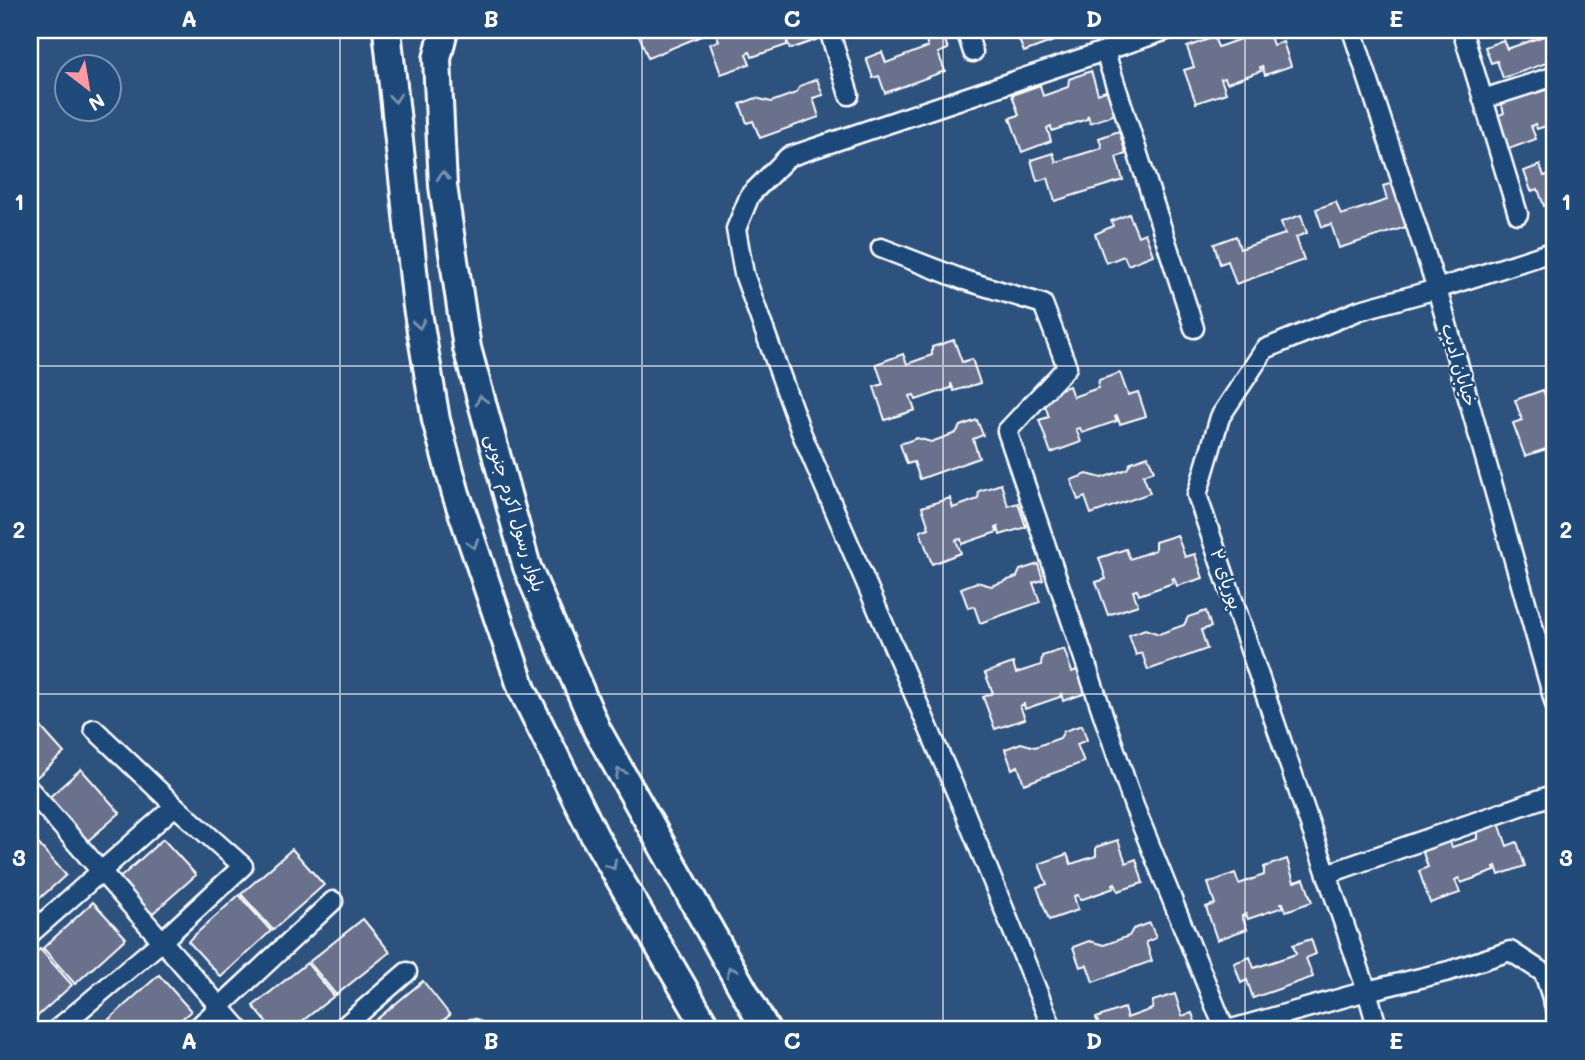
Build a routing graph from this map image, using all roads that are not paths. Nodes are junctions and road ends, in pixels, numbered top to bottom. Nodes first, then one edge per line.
1 (387, 30) edge
2 (444, 30) edge
3 (829, 30) edge
4 (966, 30) edge
5 (1167, 30) edge
6 (1352, 30) edge
7 (1462, 30) edge
8 (973, 51) dead end
9 (1105, 52) junction
10 (1555, 76) edge
11 (849, 96) dead end
12 (1483, 99) junction
13 (1518, 214) dead end
14 (881, 248) dead end
15 (1555, 251) edge
16 (1437, 289) junction
17 (1194, 328) dead end
18 (1555, 704) edge
19 (94, 729) dead end
20 (30, 790) edge
21 (1555, 794) edge
22 (175, 806) junction
23 (101, 872) junction
24 (1327, 874) junction
25 (333, 901) dead end
26 (30, 934) edge
27 (162, 941) junction
28 (407, 972) dead end
29 (1367, 991) junction
30 (1554, 1002) edge
31 (220, 1007) junction
32 (56, 1030) edge
33 (195, 1030) edge
34 (240, 1030) edge
35 (340, 1030) edge
36 (708, 1030) edge
37 (766, 1030) edge
38 (1053, 1030) edge
39 (1226, 1030) edge
40 (1378, 1030) edge

1 -> 36 main road
37 -> 2 main road, بلوار رسول اکرم جنوبی
3 - 11 street
4 - 8 street
5 - 9 street
6 - 16 street, خیابان ادیب
7 - 12 street
9 - 17 street
9 - 38 street
10 - 12 street
12 - 13 street
14 - 39 street
15 - 16 street, پوریای ۲
16 - 18 street, خیابان ادیب
16 - 24 street, پوریای ۲
19 - 22 street
20 - 23 street
21 - 24 street
22 - 23 street
22 - 27 street
23 - 26 street
23 - 27 street
24 - 29 street, پوریای ۲
25 - 31 street
27 - 31 street
27 - 32 street
28 - 35 street
29 - 30 street
29 - 39 street
29 - 40 street, پوریای ۲
31 - 33 street
31 - 34 street

